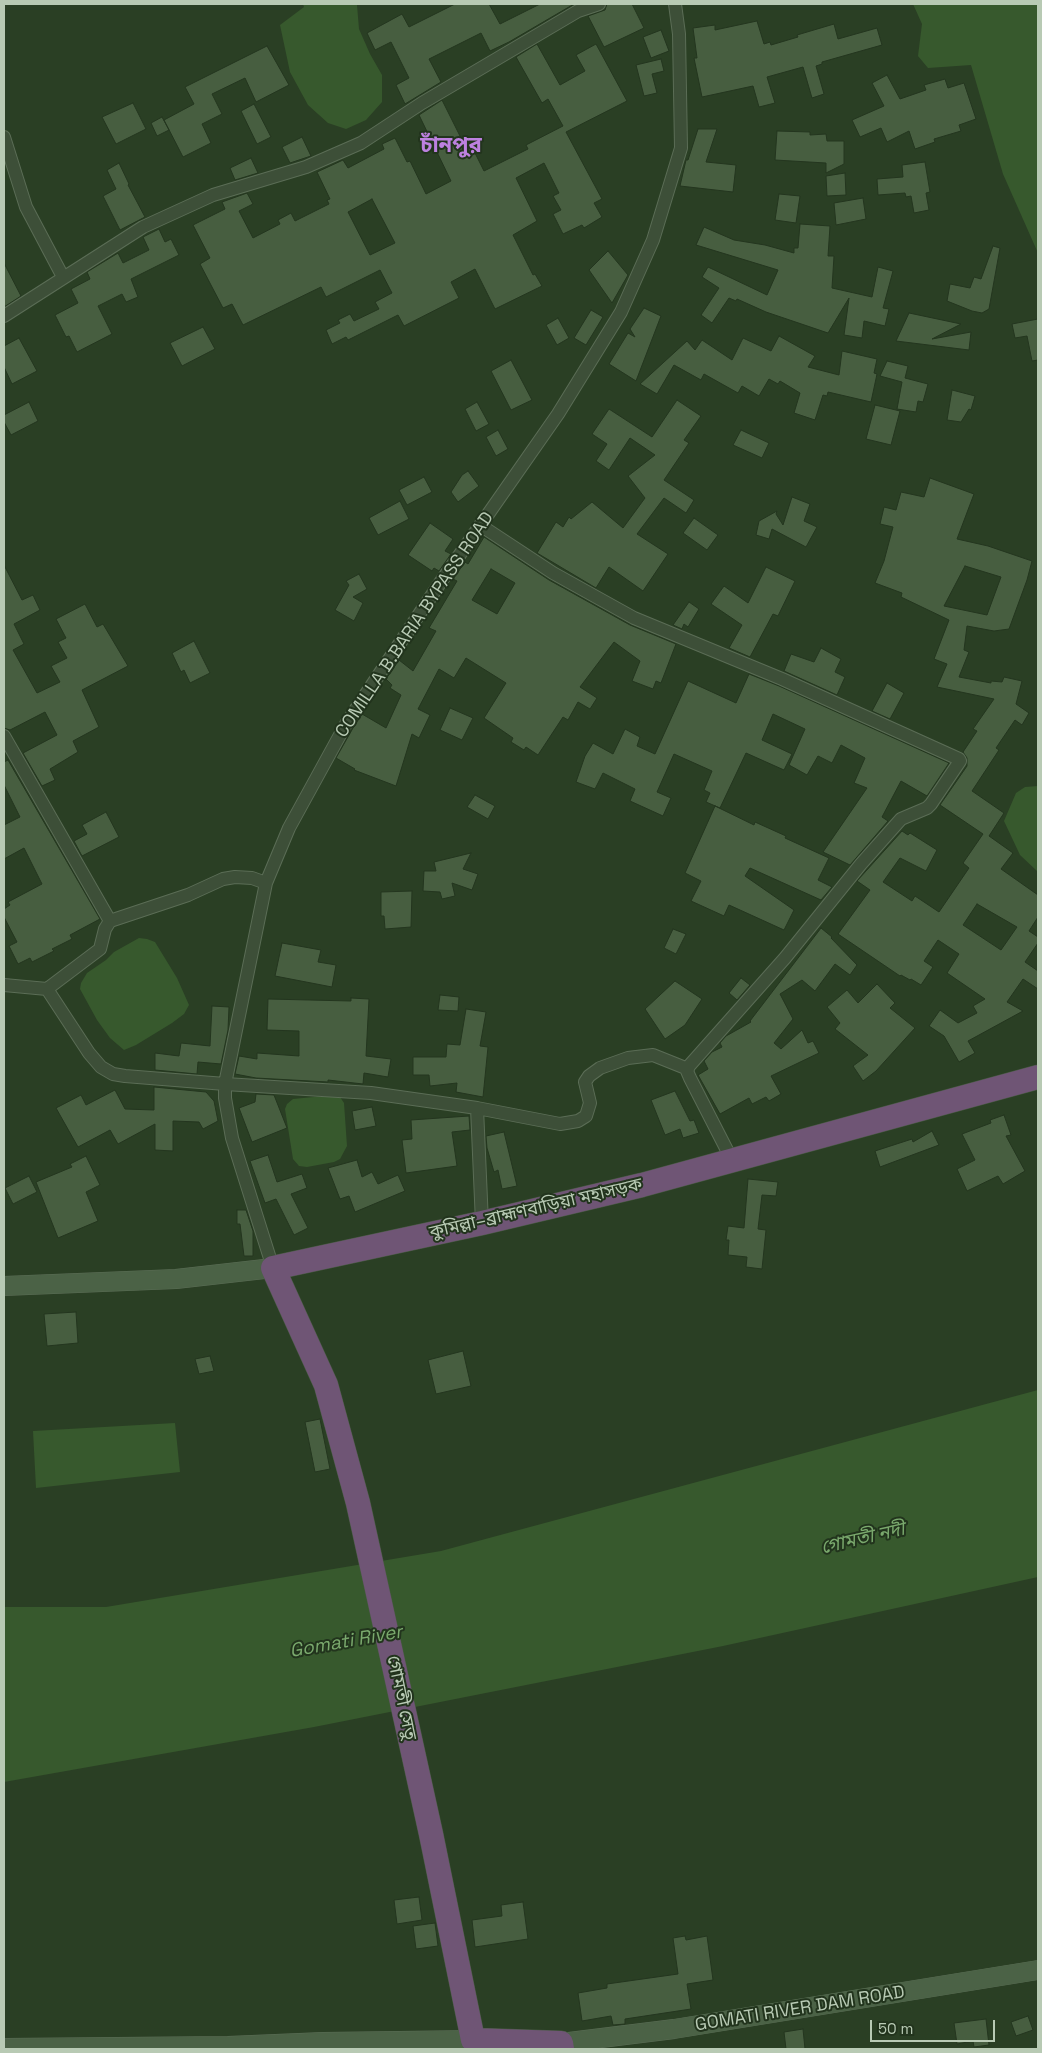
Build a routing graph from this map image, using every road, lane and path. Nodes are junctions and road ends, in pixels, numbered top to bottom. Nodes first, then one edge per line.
1 (599, 4) edge
2 (675, 4) edge
3 (4, 137) edge
4 (63, 277) junction
5 (4, 316) edge
6 (480, 525) junction
7 (4, 736) edge
8 (266, 882) junction
9 (110, 921) junction
10 (4, 985) edge
11 (48, 989) junction
12 (688, 1069) junction
13 (1038, 1077) edge
14 (225, 1084) junction
15 (477, 1108) junction
16 (732, 1160) junction
17 (482, 1223) junction
18 (273, 1268) junction
19 (4, 1286) edge
20 (1038, 1970) edge
21 (473, 2040) junction
22 (562, 2046) edge
23 (4, 2048) edge
24 (228, 2048) edge

1 - 4 street
2 - 6 street, COMILLA B.BARIA BYPASS ROAD
3 - 4 street
4 - 5 street
6 - 8 street, COMILLA B.BARIA BYPASS ROAD
6 - 12 street
7 - 9 street
8 - 9 street
8 - 14 street, COMILLA B.BARIA BYPASS ROAD
9 - 11 street
10 - 11 street
11 - 14 street
12 - 15 street
12 - 16 street
13 - 16 highway, কুমিল্লা–ব্রাহ্মণবাড়িয়া মহাসড়ক
14 - 15 street
14 - 18 street, COMILLA B.BARIA BYPASS ROAD
15 - 17 street
16 - 17 highway, কুমিল্লা–ব্রাহ্মণবাড়িয়া মহাসড়ক
17 - 18 highway, কুমিল্লা–ব্রাহ্মণবাড়িয়া মহাসড়ক
18 - 19 main road
18 - 21 highway, গোমতী সেতু
20 - 22 main road, GOMATI RIVER DAM ROAD
21 - 22 highway
21 - 24 main road
23 - 24 main road

